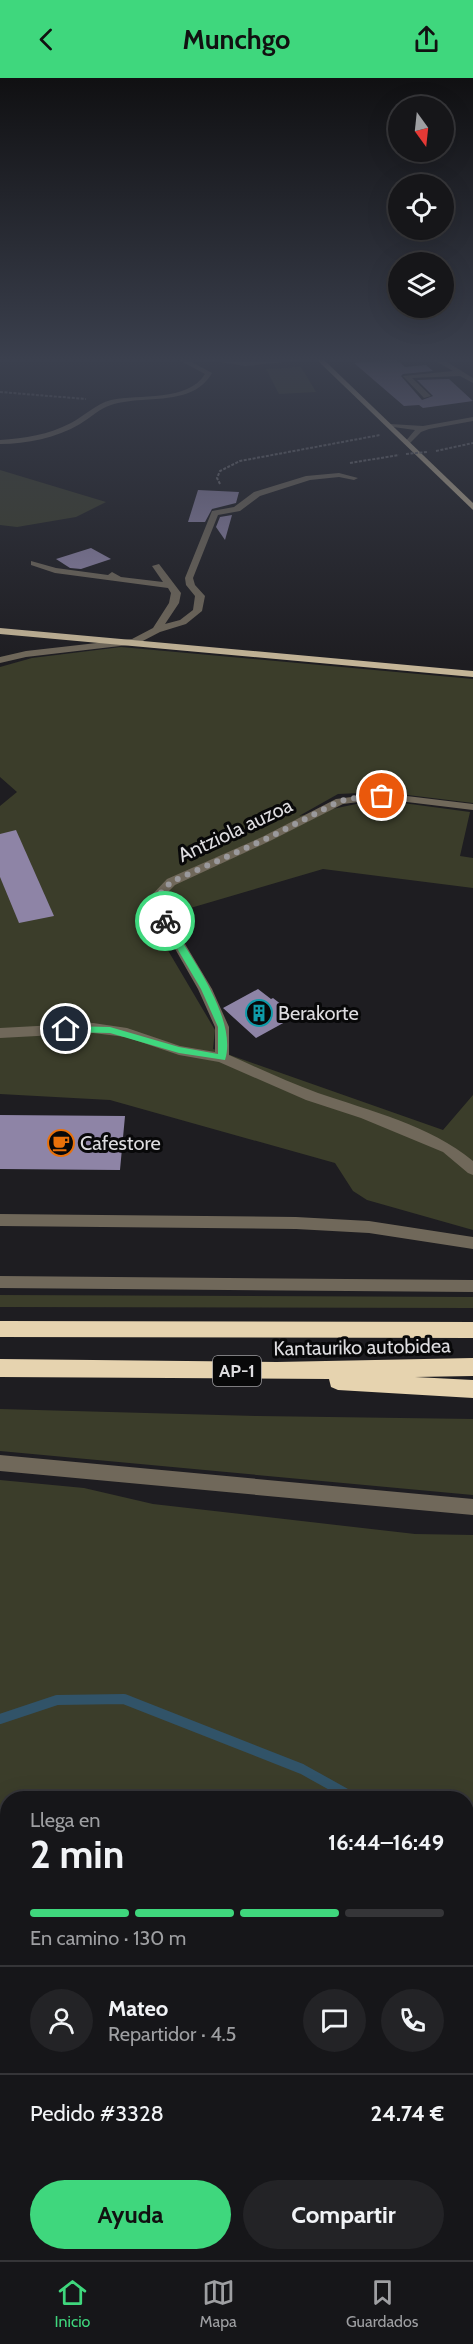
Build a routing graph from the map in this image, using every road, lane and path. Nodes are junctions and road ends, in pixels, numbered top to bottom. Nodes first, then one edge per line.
1 (241, 461) edge
2 (426, 461) edge
3 (354, 478) dead end
4 (220, 484) dead end
5 (473, 508) edge
6 (34, 563) dead end
7 (156, 566) dead end
8 (98, 568) dead end
9 (119, 579) junction
10 (171, 586) junction
11 (157, 630) junction
12 (0, 631) edge
13 (134, 642) junction
14 (0, 660) edge
15 (473, 674) edge
16 (473, 807) edge
17 (0, 1033) edge
18 (222, 1058) junction
19 (473, 1169) edge
20 (0, 1220) edge
21 (473, 1243) edge
22 (0, 1282) edge
23 (473, 1286) edge
24 (0, 1329) edge
25 (473, 1330) edge
26 (473, 1367) edge
27 (0, 1368) edge
28 (277, 1371) junction
29 (473, 1389) edge
30 (0, 1463) edge
31 (473, 1508) edge

1 - 4 path
2 - 5 main road
3 - 11 street
6 - 9 street
7 - 10 street
8 - 9 street
9 - 10 street
10 - 11 street
11 - 13 street
12 - 13 main road
13 - 14 street
13 - 15 main road
16 - 18 street, Antziola auzoa
17 - 18 street
18 - 19 street
20 - 21 street
22 - 23 street
24 - 25 highway, Kantauriko autobidea / AP-1
26 - 28 highway, Kantauriko autobidea / AP-1
27 - 28 highway, Kantauriko autobidea / AP-1
28 - 29 highway
30 - 31 street

